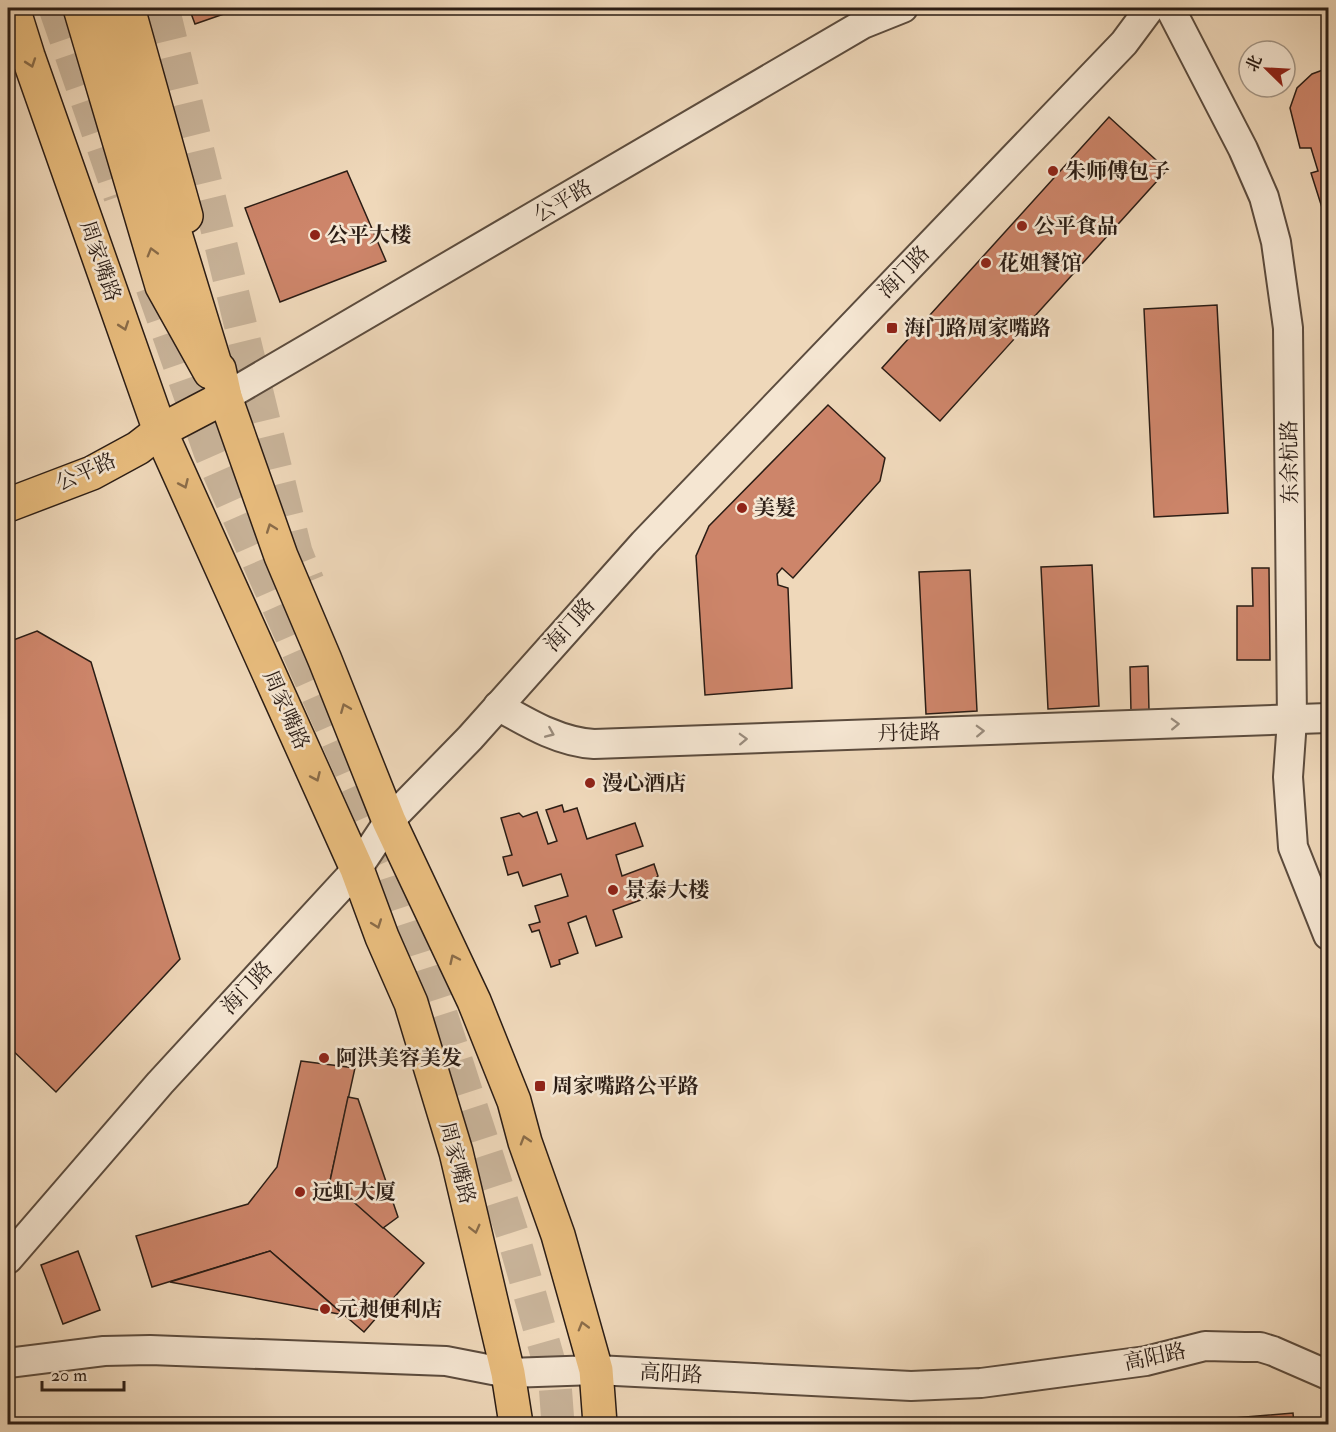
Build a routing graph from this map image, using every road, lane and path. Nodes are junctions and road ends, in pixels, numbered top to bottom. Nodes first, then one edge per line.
1 (14, 8) edge
2 (80, 8) edge
3 (106, 8) edge
4 (128, 8) edge
5 (903, 8) edge
6 (1150, 8) edge
7 (1170, 8) edge
8 (225, 398) junction
9 (160, 431) junction
10 (8, 505) edge
11 (498, 706) junction
12 (1329, 718) edge
13 (1292, 720) junction
14 (389, 821) junction
15 (357, 869) junction
16 (1329, 935) edge
17 (8, 1259) edge
18 (8, 1363) edge
19 (596, 1370) junction
20 (508, 1373) junction
21 (1329, 1375) edge
22 (516, 1425) edge
23 (600, 1425) edge

1 -> 9 main road, 周家嘴路
8 -> 2 main road
3 - 8 main road
4 - 8 main road
5 - 8 street, 公平路
6 - 11 street, 海门路
7 - 13 street, 东余杭路
8 - 9 main road, 公平路
14 -> 8 main road
9 - 10 main road, 公平路
9 -> 15 main road, 周家嘴路
11 -> 13 street, 丹徒路
11 - 14 street, 海门路
12 - 13 street, 丹徒路
13 - 16 street, 东余杭路
14 - 15 street, 海门路
19 -> 14 main road
15 - 17 street, 海门路
15 -> 20 main road, 周家嘴路
18 - 20 street, 高阳路
19 - 20 street, 高阳路
19 - 21 street, 高阳路
19 - 23 main road
20 - 22 main road, 周家嘴路

